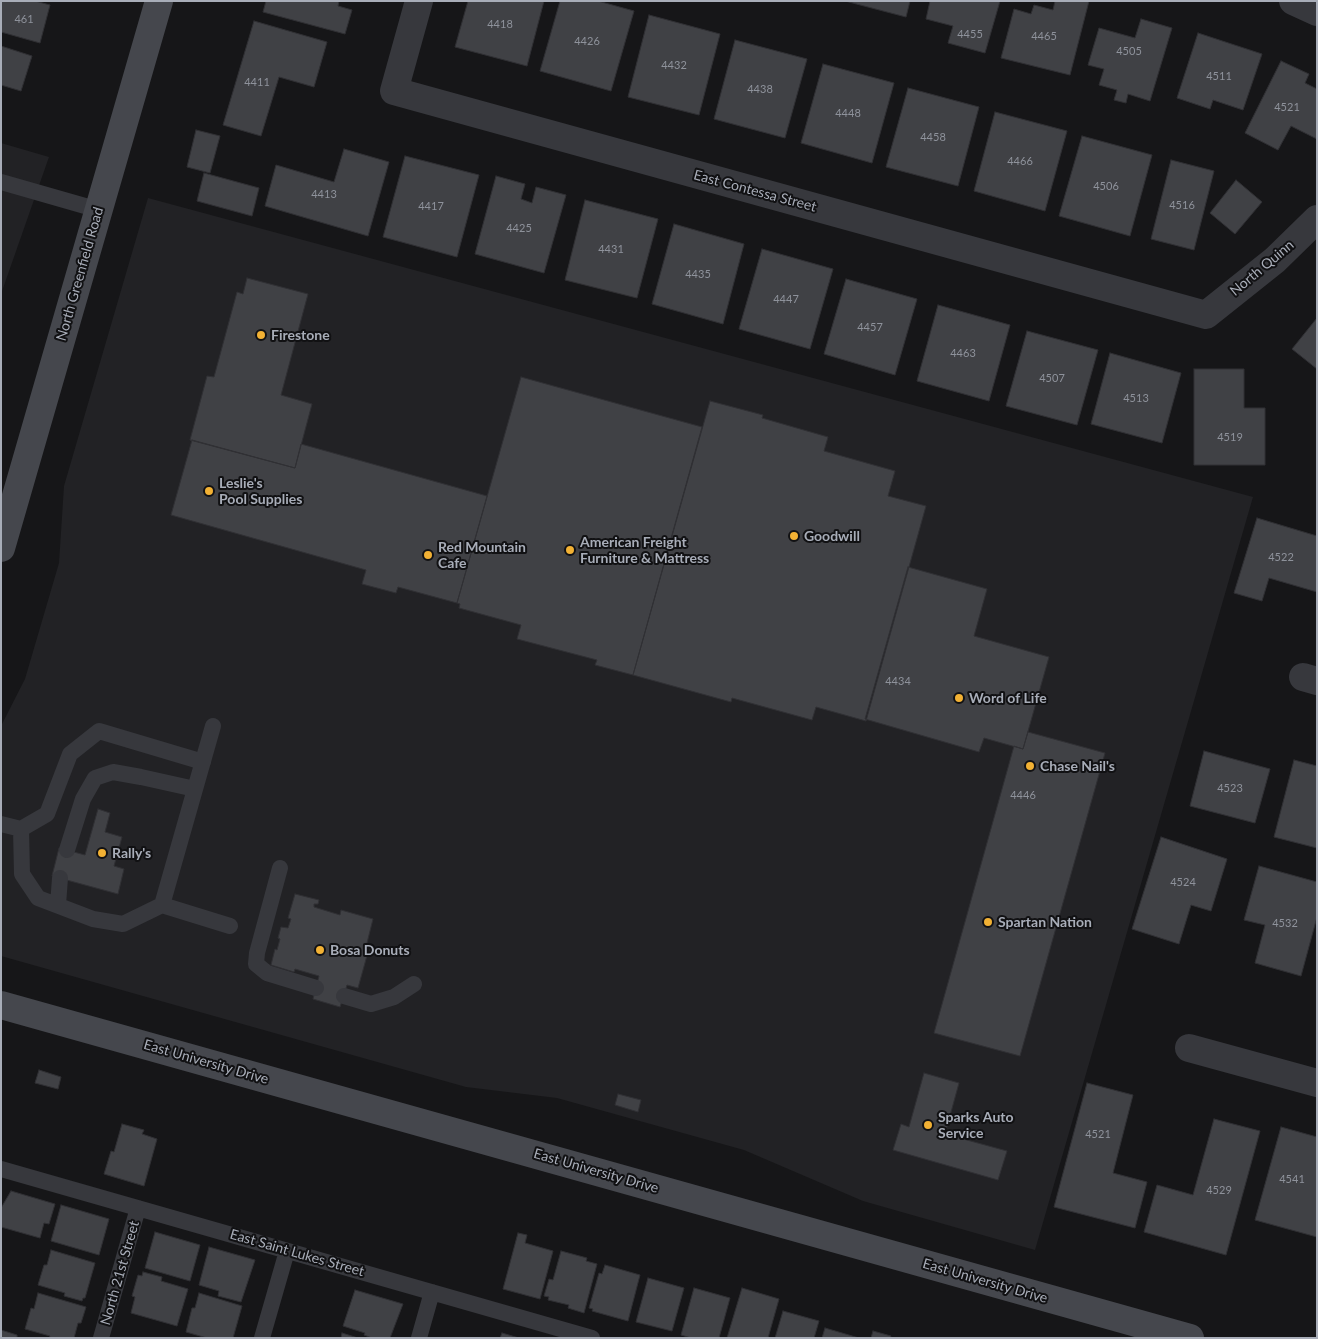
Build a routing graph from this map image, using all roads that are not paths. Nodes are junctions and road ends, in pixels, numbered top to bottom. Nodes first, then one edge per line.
1 (159, 1) edge
2 (420, 1) edge
3 (1292, 1) edge
4 (1317, 12) edge
5 (1, 182) edge
6 (99, 210) junction
7 (1317, 219) edge
8 (1206, 315) joint
9 (10, 488) edge
10 (1, 548) edge
11 (213, 726) dead end
12 (202, 762) junction
13 (195, 789) junction
14 (1, 824) edge
15 (21, 829) junction
16 (67, 850) dead end
17 (280, 868) dead end
18 (60, 878) dead end
19 (58, 905) junction
20 (162, 905) junction
21 (230, 926) dead end
22 (414, 984) dead end
23 (316, 988) dead end
24 (344, 996) dead end
25 (1, 1005) edge
26 (1189, 1048) dead end
27 (1317, 1083) edge
28 (1, 1169) edge
29 (138, 1208) junction
30 (287, 1251) junction
31 (432, 1292) junction
32 (576, 1336) edge
33 (101, 1338) edge
34 (262, 1338) edge
35 (419, 1338) edge
36 (592, 1338) edge
37 (1190, 1338) edge

1 - 6 main road, North Greenfield Road
2 - 8 street, East Contessa Street
3 - 4 street
5 - 6 lane
6 - 9 main road, North Greenfield Road
7 - 8 street, North Quinn
9 - 10 main road, North Greenfield Road
11 - 12 lane
12 - 13 lane
12 - 15 lane
13 - 16 lane
13 - 20 lane
14 - 15 lane
15 - 19 lane
17 - 23 lane
18 - 19 lane
19 - 20 lane
20 - 21 lane
22 - 24 lane
25 - 37 main road, East University Drive
26 - 27 street
28 - 29 lane, East Saint Lukes Street
29 - 30 lane, East Saint Lukes Street
29 - 33 lane, North 21st Street
30 - 31 lane, East Saint Lukes Street
30 - 34 lane
31 - 32 lane, East Saint Lukes Street
31 - 35 lane
32 - 36 lane, East Saint Lukes Street

